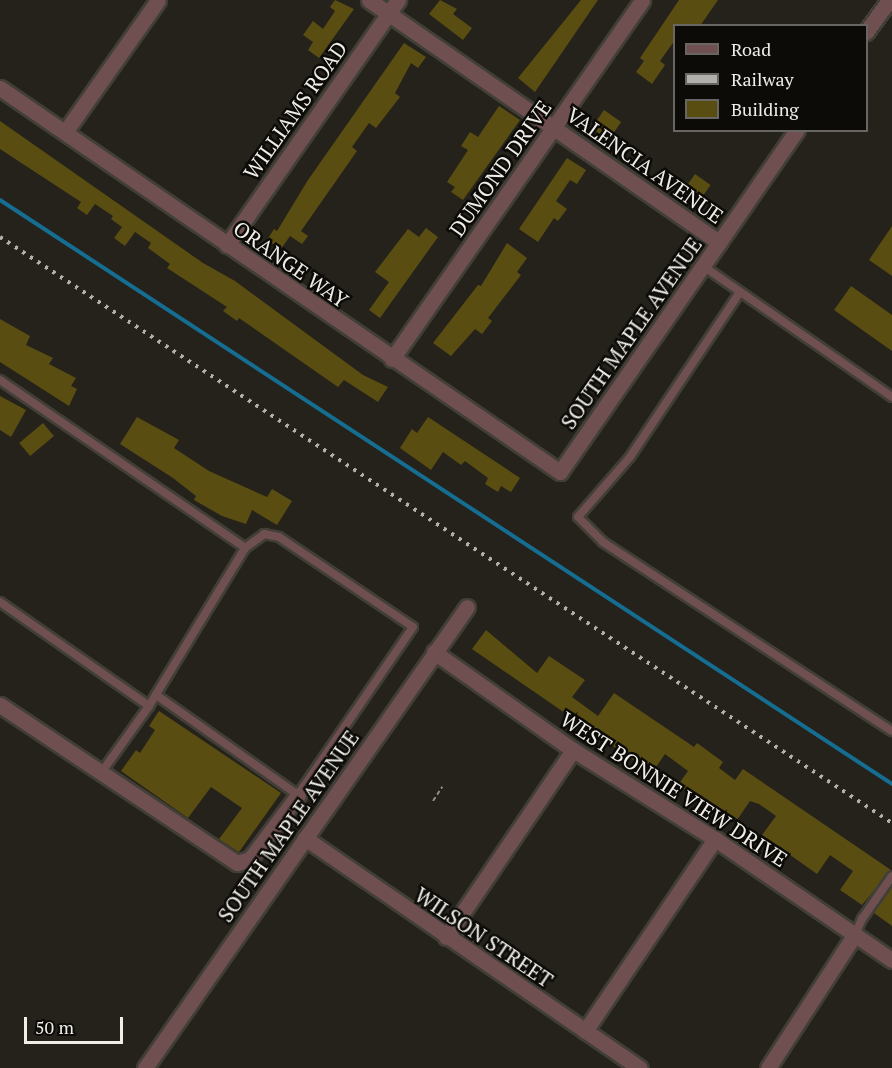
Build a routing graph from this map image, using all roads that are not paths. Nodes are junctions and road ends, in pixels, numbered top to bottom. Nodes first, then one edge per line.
1 (158, 0) edge
2 (369, 0) edge
3 (642, 0) edge
4 (889, 0) edge
5 (394, 6) edge
6 (868, 31) edge
7 (0, 88) edge
8 (554, 128) junction
9 (65, 132) junction
10 (796, 132) edge
11 (719, 242) junction
12 (227, 245) junction
13 (703, 266) junction
14 (740, 292) junction
15 (392, 359) junction
16 (0, 380) edge
17 (892, 397) edge
18 (560, 472) joint
19 (245, 548) junction
20 (0, 602) edge
21 (467, 607) dead end
22 (434, 652) junction
23 (156, 694) junction
24 (0, 705) edge
25 (149, 706) junction
26 (892, 731) edge
27 (573, 750) junction
28 (100, 775) junction
29 (298, 795) junction
30 (305, 838) junction
31 (715, 839) junction
32 (892, 876) edge
33 (855, 934) junction
34 (446, 937) junction
35 (892, 960) edge
36 (585, 1031) junction
37 (145, 1068) edge
38 (640, 1068) edge
39 (768, 1068) edge

1 - 9 street
2 - 5 street, VALENCIA AVENUE
3 - 8 street, DUMOND DRIVE
4 - 6 street
5 - 8 street, VALENCIA AVENUE
5 - 12 street, WILLIAMS ROAD
7 - 9 street, ORANGE WAY
8 - 11 street, VALENCIA AVENUE
8 - 15 street, DUMOND DRIVE
9 - 12 street, ORANGE WAY
10 - 11 street, SOUTH MAPLE AVENUE
11 - 13 street, SOUTH MAPLE AVENUE
12 - 15 street, ORANGE WAY
13 - 14 lane
13 - 18 street, SOUTH MAPLE AVENUE
14 - 17 lane
14 - 26 lane
15 - 18 street, ORANGE WAY
16 - 19 lane
19 - 23 lane
19 - 29 lane
20 - 25 lane
21 - 22 street, SOUTH MAPLE AVENUE
22 - 27 street, WEST BONNIE VIEW DRIVE
22 - 30 street, SOUTH MAPLE AVENUE
23 - 25 lane
23 - 29 lane
24 - 28 street
25 - 28 lane
27 - 31 street, WEST BONNIE VIEW DRIVE
27 - 34 street
28 - 29 street
30 - 34 street, WILSON STREET
30 - 37 street, SOUTH MAPLE AVENUE
31 - 33 street, WEST BONNIE VIEW DRIVE
31 - 36 street
32 - 33 lane
33 - 35 street, WEST BONNIE VIEW DRIVE
33 - 39 street
34 - 36 street, WILSON STREET
36 - 38 street, WILSON STREET

